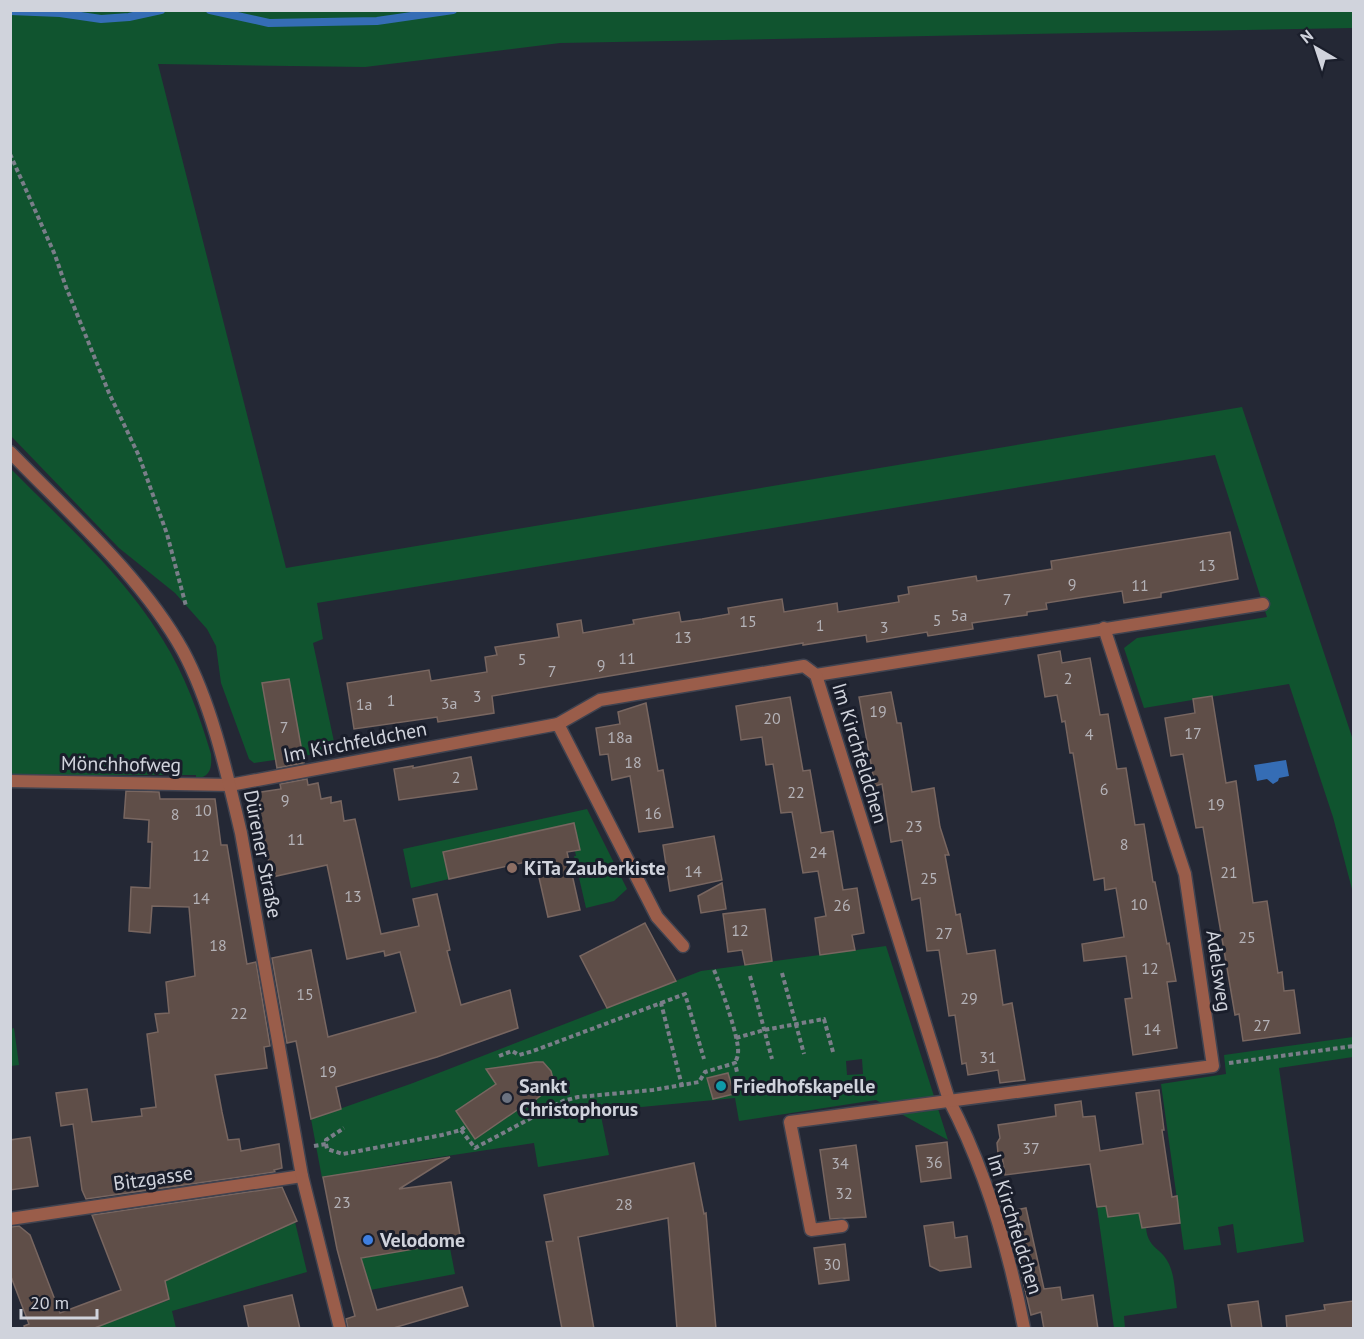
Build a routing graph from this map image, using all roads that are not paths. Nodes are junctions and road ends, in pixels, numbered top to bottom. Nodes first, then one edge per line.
1 (10, 452) edge
2 (1263, 604) dead end
3 (1104, 628) junction
4 (816, 675) junction
5 (558, 724) junction
6 (10, 781) edge
7 (230, 785) junction
8 (683, 946) dead end
9 (949, 1100) junction
10 (302, 1176) junction
11 (10, 1219) edge
12 (842, 1226) dead end
13 (340, 1329) edge
14 (1024, 1329) edge

1 - 7 street, Dürener Straße
2 - 3 street
3 - 4 street
3 - 9 street, Adelsweg
4 - 5 street, Im Kirchfeldchen
4 - 9 street, Im Kirchfeldchen
5 - 7 street, Im Kirchfeldchen
5 - 8 street
6 - 7 street, Mönchhofweg
7 - 10 street, Dürener Straße
9 - 12 street
9 - 14 street, Im Kirchfeldchen
10 - 11 street, Bitzgasse
10 - 13 street, Dürener Straße

